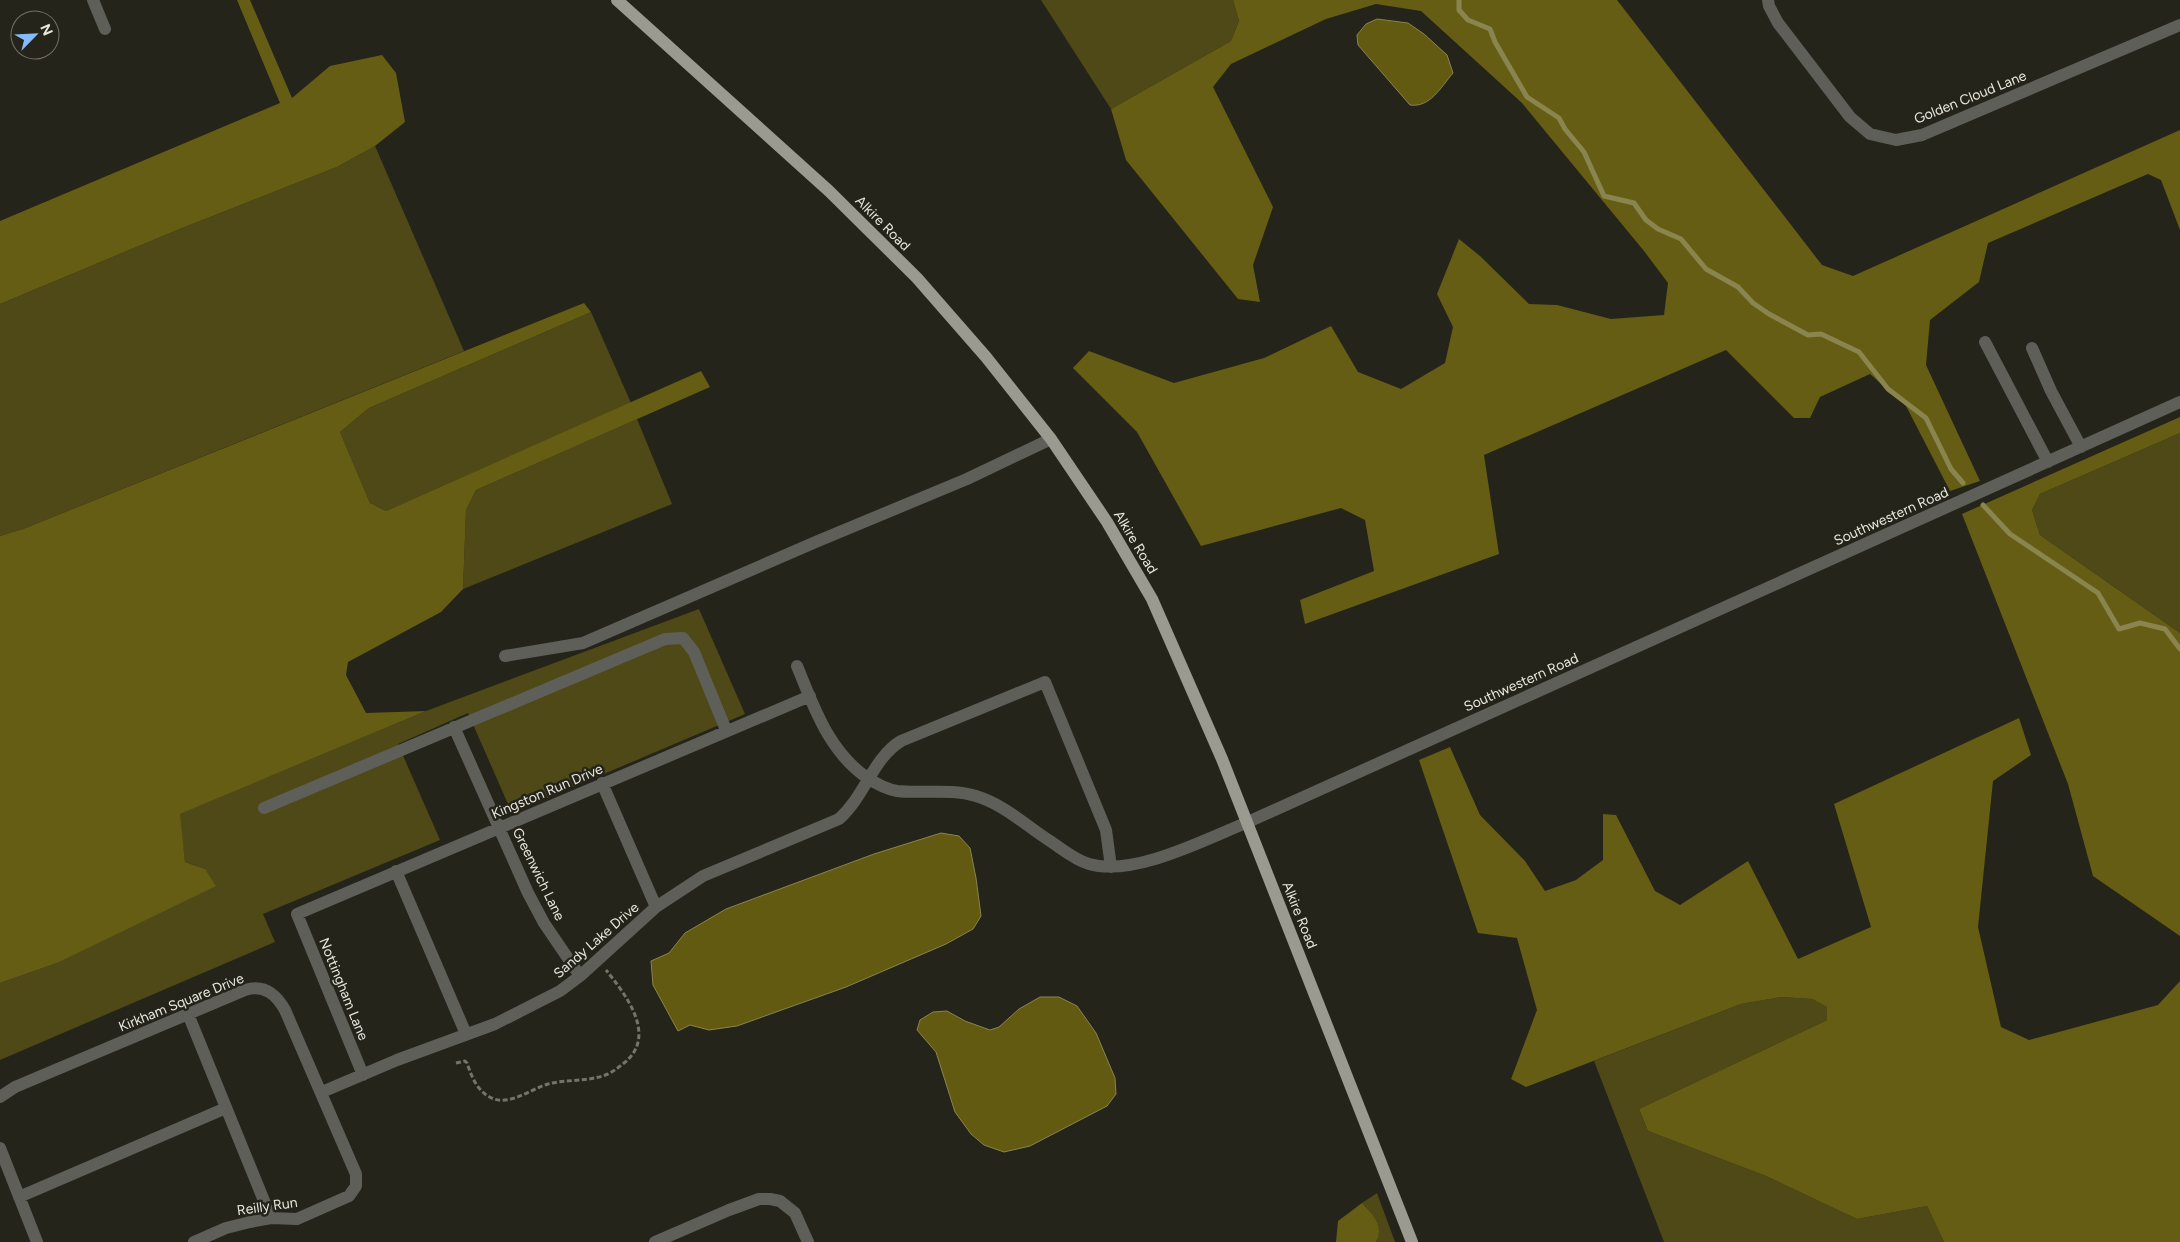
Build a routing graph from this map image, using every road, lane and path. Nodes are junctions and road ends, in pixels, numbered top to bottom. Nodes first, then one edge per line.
1 (93, 0) edge
2 (618, 0) edge
3 (1768, 0) edge
4 (2180, 25) edge
5 (105, 30) dead end
6 (1985, 342) dead end
7 (2032, 348) dead end
8 (2180, 402) edge
9 (1051, 439) junction
10 (2081, 447) junction
11 (2048, 462) junction
12 (505, 656) dead end
13 (797, 666) dead end
14 (810, 696) junction
15 (454, 727) junction
16 (726, 730) junction
17 (870, 780) junction
18 (602, 783) junction
19 (264, 808) dead end
20 (1248, 822) junction
21 (499, 828) junction
22 (1111, 867) junction
23 (396, 871) junction
24 (656, 907) junction
25 (297, 914) joint
26 (598, 960) junction
27 (580, 976) junction
28 (188, 1014) junction
29 (466, 1034) junction
30 (456, 1063) dead end
31 (363, 1075) junction
32 (322, 1092) junction
33 (0, 1097) edge
34 (226, 1108) junction
35 (0, 1148) edge
36 (20, 1197) junction
37 (271, 1218) junction
38 (37, 1242) edge
39 (194, 1242) edge
40 (655, 1242) edge
41 (808, 1242) edge
42 (1412, 1242) edge

1 - 5 street
2 - 9 main road, Alkire Road
3 - 4 street, Golden Cloud Lane
6 - 11 street
7 - 10 street
8 - 10 street, Southwestern Road
9 - 12 street
9 - 20 main road, Alkire Road
10 - 11 street, Southwestern Road
11 - 20 street, Southwestern Road
13 - 14 street, Southwestern Road
14 - 16 street, Kingston Run Drive
14 - 17 street, Southwestern Road
15 - 16 street
15 - 19 street
15 - 21 street, Greenwich Lane
16 - 18 street, Kingston Run Drive
17 - 22 street, Southwestern Road
17 - 22 street, Sandy Lake Drive
17 - 24 street, Sandy Lake Drive
18 - 21 street, Kingston Run Drive
18 - 24 street
20 - 22 street, Southwestern Road
20 - 42 main road, Alkire Road
21 - 23 street, Kingston Run Drive
21 - 27 street, Greenwich Lane
23 - 25 street, Kingston Run Drive
23 - 29 street
24 - 26 street, Sandy Lake Drive
25 - 31 street, Nottingham Lane
26 - 27 street, Sandy Lake Drive
26 - 30 path
27 - 29 street, Sandy Lake Drive
28 - 32 street, Kirkham Square Drive
28 - 33 street, Kirkham Square Drive
28 - 34 street
29 - 31 street, Sandy Lake Drive
31 - 32 street, Sandy Lake Drive
32 - 37 street, Reilly Run
34 - 36 street
34 - 37 street
35 - 36 street
36 - 38 street
37 - 39 street, Reilly Run
40 - 41 street

